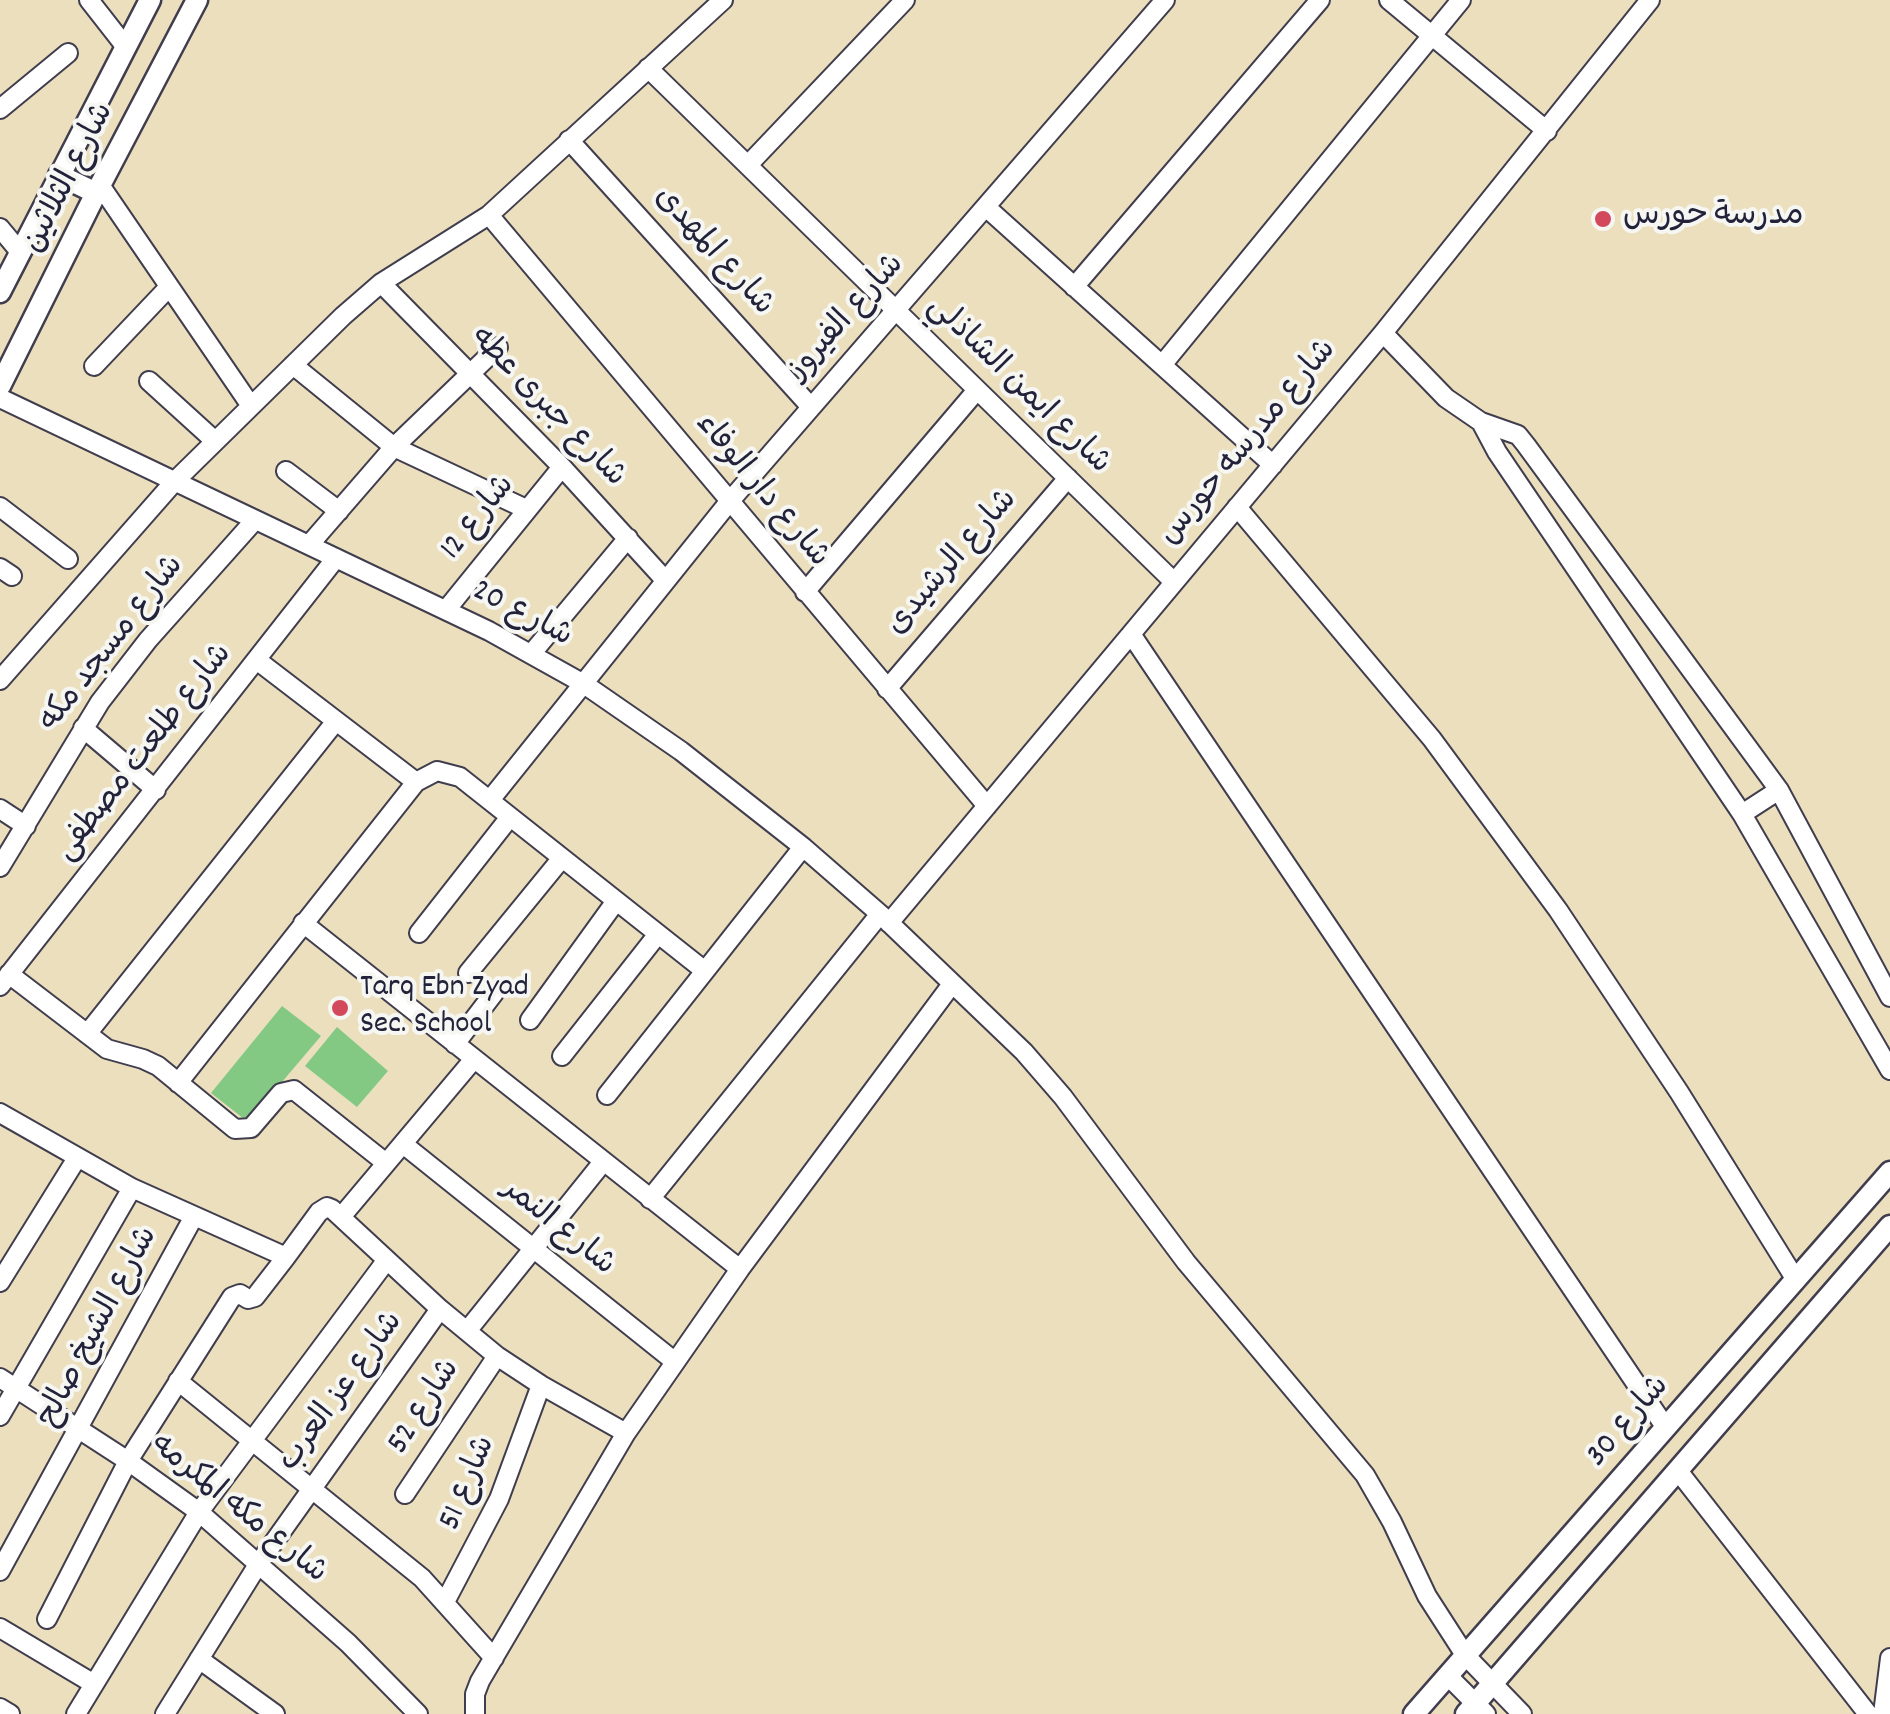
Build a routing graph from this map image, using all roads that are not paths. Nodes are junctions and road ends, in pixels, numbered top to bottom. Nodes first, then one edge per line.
1 (89, 0) edge
2 (197, 0) edge
3 (723, 0) edge
4 (905, 0) edge
5 (1165, 0) edge
6 (1320, 0) edge
7 (1389, 0) edge
8 (1461, 0) edge
9 (1650, 0) edge
10 (146, 2) edge
11 (1432, 36) junction
12 (125, 46) junction
13 (68, 53) dead end
14 (648, 68) junction
15 (0, 109) edge
16 (1547, 132) junction
17 (569, 140) junction
18 (748, 165) junction
19 (59, 175) junction
20 (98, 189) junction
21 (987, 208) junction
22 (489, 215) junction
23 (0, 228) edge
24 (20, 252) junction
25 (381, 283) junction
26 (170, 286) junction
27 (1074, 286) junction
28 (0, 292) edge
29 (896, 310) junction
30 (1383, 333) junction
31 (498, 347) dead end
32 (294, 364) junction
33 (1162, 365) junction
34 (94, 366) dead end
35 (471, 372) junction
36 (149, 381) dead end
37 (0, 386) edge
38 (977, 390) junction
39 (0, 398) edge
40 (251, 406) junction
41 (810, 406) junction
42 (1481, 422) junction
43 (215, 442) junction
44 (394, 447) junction
45 (1273, 464) junction
46 (562, 466) junction
47 (286, 471) dead end
48 (1068, 478) junction
49 (174, 482) junction
50 (729, 502) junction
51 (0, 507) edge
52 (1237, 507) junction
53 (526, 509) junction
54 (339, 510) junction
55 (255, 520) junction
56 (628, 538) junction
57 (309, 546) junction
58 (336, 558) junction
59 (68, 559) dead end
60 (665, 580) junction
61 (1173, 581) junction
62 (805, 592) junction
63 (446, 610) junction
64 (1131, 634) junction
65 (532, 654) junction
66 (258, 661) junction
67 (0, 680) edge
68 (584, 684) junction
69 (887, 688) junction
70 (336, 721) junction
71 (84, 728) junction
72 (416, 782) junction
73 (156, 790) junction
74 (1779, 790) junction
75 (490, 800) junction
76 (987, 806) junction
77 (0, 809) edge
78 (1742, 814) junction
79 (510, 817) junction
80 (26, 826) junction
81 (803, 848) junction
82 (562, 858) junction
83 (0, 867) edge
84 (616, 901) junction
85 (885, 918) junction
86 (303, 923) junction
87 (419, 934) dead end
88 (658, 934) junction
89 (705, 971) junction
90 (468, 973) dead end
91 (4, 980) edge
92 (952, 984) junction
93 (494, 993) dead end
94 (1890, 997) edge
95 (530, 1020) dead end
96 (87, 1034) junction
97 (455, 1044) junction
98 (562, 1056) dead end
99 (474, 1059) junction
100 (1890, 1070) edge
101 (178, 1084) junction
102 (606, 1095) dead end
103 (1, 1116) edge
104 (402, 1144) junction
105 (77, 1158) junction
106 (603, 1162) junction
107 (386, 1163) junction
108 (1890, 1172) edge
109 (132, 1188) junction
110 (650, 1199) junction
111 (193, 1218) junction
112 (341, 1218) junction
113 (1890, 1226) edge
114 (534, 1248) junction
115 (286, 1257) junction
116 (386, 1260) junction
117 (740, 1269) junction
118 (1796, 1280) junction
119 (0, 1282) edge
120 (440, 1310) junction
121 (467, 1332) junction
122 (497, 1356) junction
123 (674, 1361) junction
124 (0, 1378) edge
125 (178, 1381) junction
126 (541, 1385) junction
127 (16, 1388) junction
128 (0, 1416) edge
129 (1666, 1428) junction
130 (80, 1429) junction
131 (626, 1433) junction
132 (252, 1440) junction
133 (128, 1460) junction
134 (1679, 1472) junction
135 (312, 1488) junction
136 (405, 1494) dead end
137 (1600, 1503) junction
138 (198, 1512) junction
139 (1628, 1528) junction
140 (260, 1563) junction
141 (0, 1571) edge
142 (446, 1602) junction
143 (47, 1619) dead end
144 (0, 1628) edge
145 (1465, 1655) junction
146 (494, 1658) junction
147 (1890, 1658) edge
148 (199, 1659) junction
149 (1448, 1676) junction
150 (94, 1684) junction
151 (1493, 1684) junction
152 (0, 1708) edge
153 (1476, 1710) edge
154 (472, 1712) edge
155 (10, 1714) edge
156 (76, 1714) edge
157 (165, 1714) edge
158 (275, 1714) edge
159 (418, 1714) edge
160 (1414, 1714) edge
161 (1522, 1714) edge
162 (1868, 1714) edge
163 (1883, 1714) edge

1 - 12 street
2 - 20 street, شارع الثلاثين
3 - 14 street
4 - 18 street
5 - 21 street, شارع الفيروز
6 - 27 street
7 - 11 street
8 - 11 street
9 - 16 street, شارع مدرسه حورس
10 - 12 street, شارع الثلاثين
11 - 16 street
11 - 33 street
12 - 19 street, شارع الثلاثين
13 - 15 street
14 - 17 street
14 - 18 street, شارع ايمن الشاذلي
16 - 30 street, شارع مدرسه حورس
17 - 22 street
17 - 41 street, شارع المهدى
18 - 29 street, شارع ايمن الشاذلي
19 - 20 street
19 - 24 street, شارع الثلاثين
20 - 26 street
20 - 37 street, شارع الثلاثين
21 - 27 street
21 - 29 street, شارع الفيروز
22 - 25 street
22 - 50 street, شارع دار الوفاء
23 - 24 street
24 - 28 street, شارع الثلاثين
25 - 32 street
25 - 35 street, شارع جبرى عطه
26 - 34 street
26 - 40 street
27 - 33 street
29 - 38 street, شارع ايمن الشاذلي
29 - 41 street, شارع الفيروز
30 - 42 street
30 - 45 street, شارع مدرسه حورس
31 - 35 street
32 - 40 street
32 - 44 street
33 - 45 street
35 - 44 street
35 - 46 street, شارع جبرى عطه
36 - 43 street
38 - 48 street, شارع ايمن الشاذلي
38 - 62 street
39 - 49 street, شارع 20
40 - 43 street
41 - 50 street, شارع الفيروز
42 - 74 street
42 - 78 street
43 - 49 street
44 - 53 street
44 - 54 street
45 - 52 street, شارع مدرسه حورس
46 - 53 street, شارع 12
46 - 56 street, شارع جبرى عطه
47 - 54 street
48 - 61 street, شارع ايمن الشاذلي
48 - 69 street, شارع الرشيدى
49 - 55 street, شارع 20
49 - 67 street
50 - 60 street, شارع الفيروز
50 - 62 street, شارع دار الوفاء
51 - 59 street
52 - 61 street, شارع مدرسه حورس
52 - 118 street
53 - 63 street, شارع 12
54 - 57 street
55 - 57 street, شارع 20
55 - 71 street, شارع مسجد مكه
56 - 60 street, شارع جبرى عطه
56 - 65 street
57 - 58 street, شارع 20
58 - 63 street, شارع 20
58 - 66 street, شارع طلعت مصطفى
60 - 68 street, شارع الفيروز
61 - 64 street, شارع مدرسه حورس
62 - 69 street, شارع دار الوفاء
63 - 65 street, شارع 20
64 - 76 street, شارع مدرسه حورس
64 - 129 street
65 - 68 street, شارع 20
66 - 70 street
66 - 73 street, شارع طلعت مصطفى
68 - 75 street, شارع الفيروز
68 - 81 street, شارع 20
69 - 76 street, شارع دار الوفاء
70 - 72 street
70 - 96 street
71 - 73 street
71 - 80 street, شارع مسجد مكه
72 - 75 street
72 - 86 street
73 - 91 street, شارع طلعت مصطفى
74 - 78 street
74 - 94 street
75 - 79 street
76 - 85 street, شارع مدرسه حورس
77 - 80 street
78 - 100 street
79 - 82 street
79 - 87 street
80 - 83 street, شارع مسجد مكه
81 - 85 street, شارع 20
81 - 89 street
82 - 84 street
82 - 90 street
84 - 88 street
84 - 95 street
85 - 92 street, شارع 20
85 - 110 street, شارع مدرسه حورس
86 - 97 street
86 - 101 street
88 - 89 street
88 - 98 street
89 - 102 street
91 - 96 street
92 - 117 street
92 - 145 street, شارع 20
93 - 97 street
96 - 101 street
97 - 99 street
99 - 104 street
99 - 106 street
101 - 107 street
103 - 105 street
104 - 107 street
104 - 114 street, شارع النمر
105 - 109 street
105 - 119 street
106 - 110 street
106 - 114 street
107 - 112 street
108 - 118 street, شارع 30
109 - 111 street
109 - 127 street
110 - 117 street
111 - 115 street
111 - 130 street, شارع الشيخ صالح
112 - 115 street
112 - 116 street
113 - 134 street
114 - 121 street
114 - 123 street, شارع النمر
115 - 125 street
116 - 120 street
116 - 132 street
117 - 123 street
118 - 129 street, شارع 30
120 - 121 street
120 - 135 street, شارع عز العرب
121 - 122 street
122 - 126 street
122 - 136 street, شارع 52
123 - 131 street
124 - 127 street, شارع مكه المكرمه
125 - 132 street
125 - 133 street
126 - 131 street
126 - 142 street, شارع 51
127 - 128 street
127 - 130 street, شارع مكه المكرمه
129 - 137 street, شارع 30
130 - 133 street, شارع مكه المكرمه
130 - 141 street, شارع الشيخ صالح
131 - 146 street
132 - 135 street
132 - 138 street
133 - 138 street, شارع مكه المكرمه
133 - 143 street
134 - 139 street
134 - 162 street
135 - 140 street, شارع عز العرب
135 - 142 street
137 - 139 street
137 - 145 street, شارع 30
138 - 140 street, شارع مكه المكرمه
138 - 150 street
139 - 151 street
140 - 148 street, شارع عز العرب
140 - 159 street, شارع مكه المكرمه
142 - 146 street
144 - 150 street
145 - 149 street, شارع 30
145 - 151 street, شارع 20
146 - 154 street
147 - 163 street
148 - 157 street, شارع عز العرب
148 - 158 street
149 - 153 street
149 - 160 street, شارع 30
150 - 156 street
151 - 153 street
151 - 161 street, شارع 20
152 - 155 street

